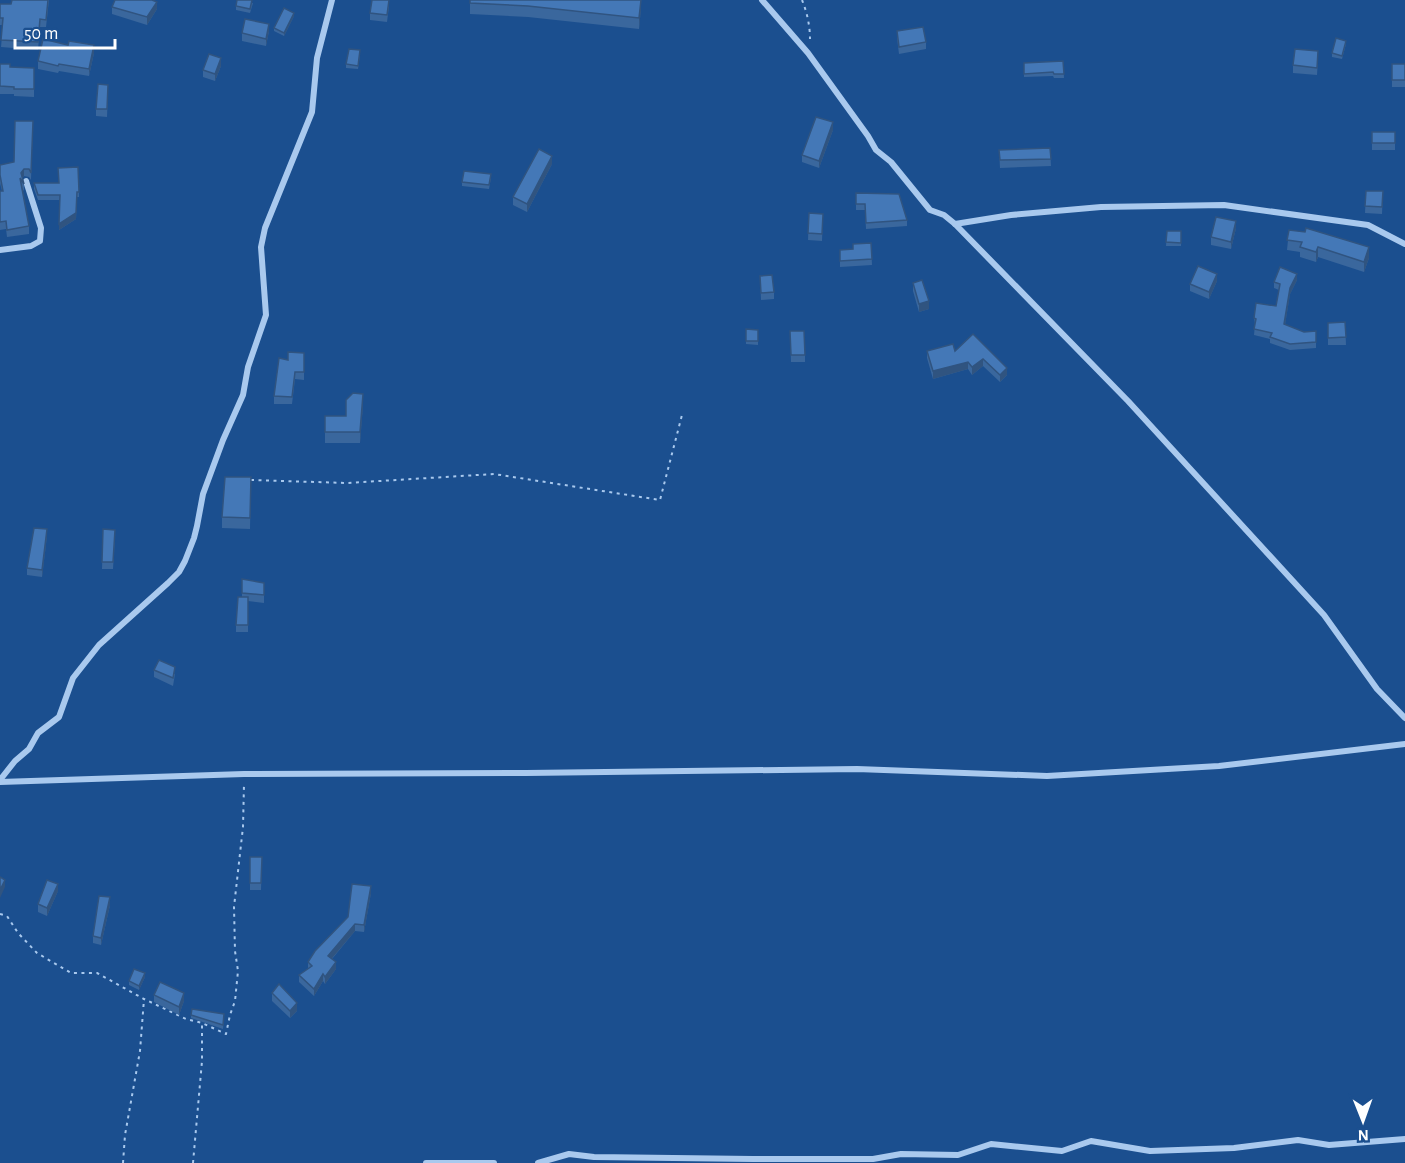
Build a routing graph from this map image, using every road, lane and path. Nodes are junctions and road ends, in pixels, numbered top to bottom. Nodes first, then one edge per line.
1 (332, 0) edge
2 (762, 0) edge
3 (802, 0) edge
4 (808, 53) junction
5 (26, 182) edge
6 (955, 224) junction
7 (1405, 244) edge
8 (0, 250) edge
9 (682, 415) dead end
10 (244, 479) edge
11 (1405, 718) edge
12 (1405, 744) edge
13 (244, 774) junction
14 (0, 781) edge
15 (0, 914) edge
16 (144, 999) junction
17 (202, 1023) junction
18 (1405, 1139) edge
19 (123, 1163) edge
20 (193, 1163) edge
21 (426, 1163) edge
22 (494, 1163) edge
23 (538, 1163) edge

1 - 14 street
2 - 4 street
3 - 4 path
4 - 6 street
5 - 8 street
6 - 7 street
6 - 11 street
9 - 10 path
12 - 13 street
13 - 14 street
13 - 17 path
15 - 16 path
16 - 17 path
16 - 19 path
17 - 20 path
18 - 23 street
21 - 22 street

